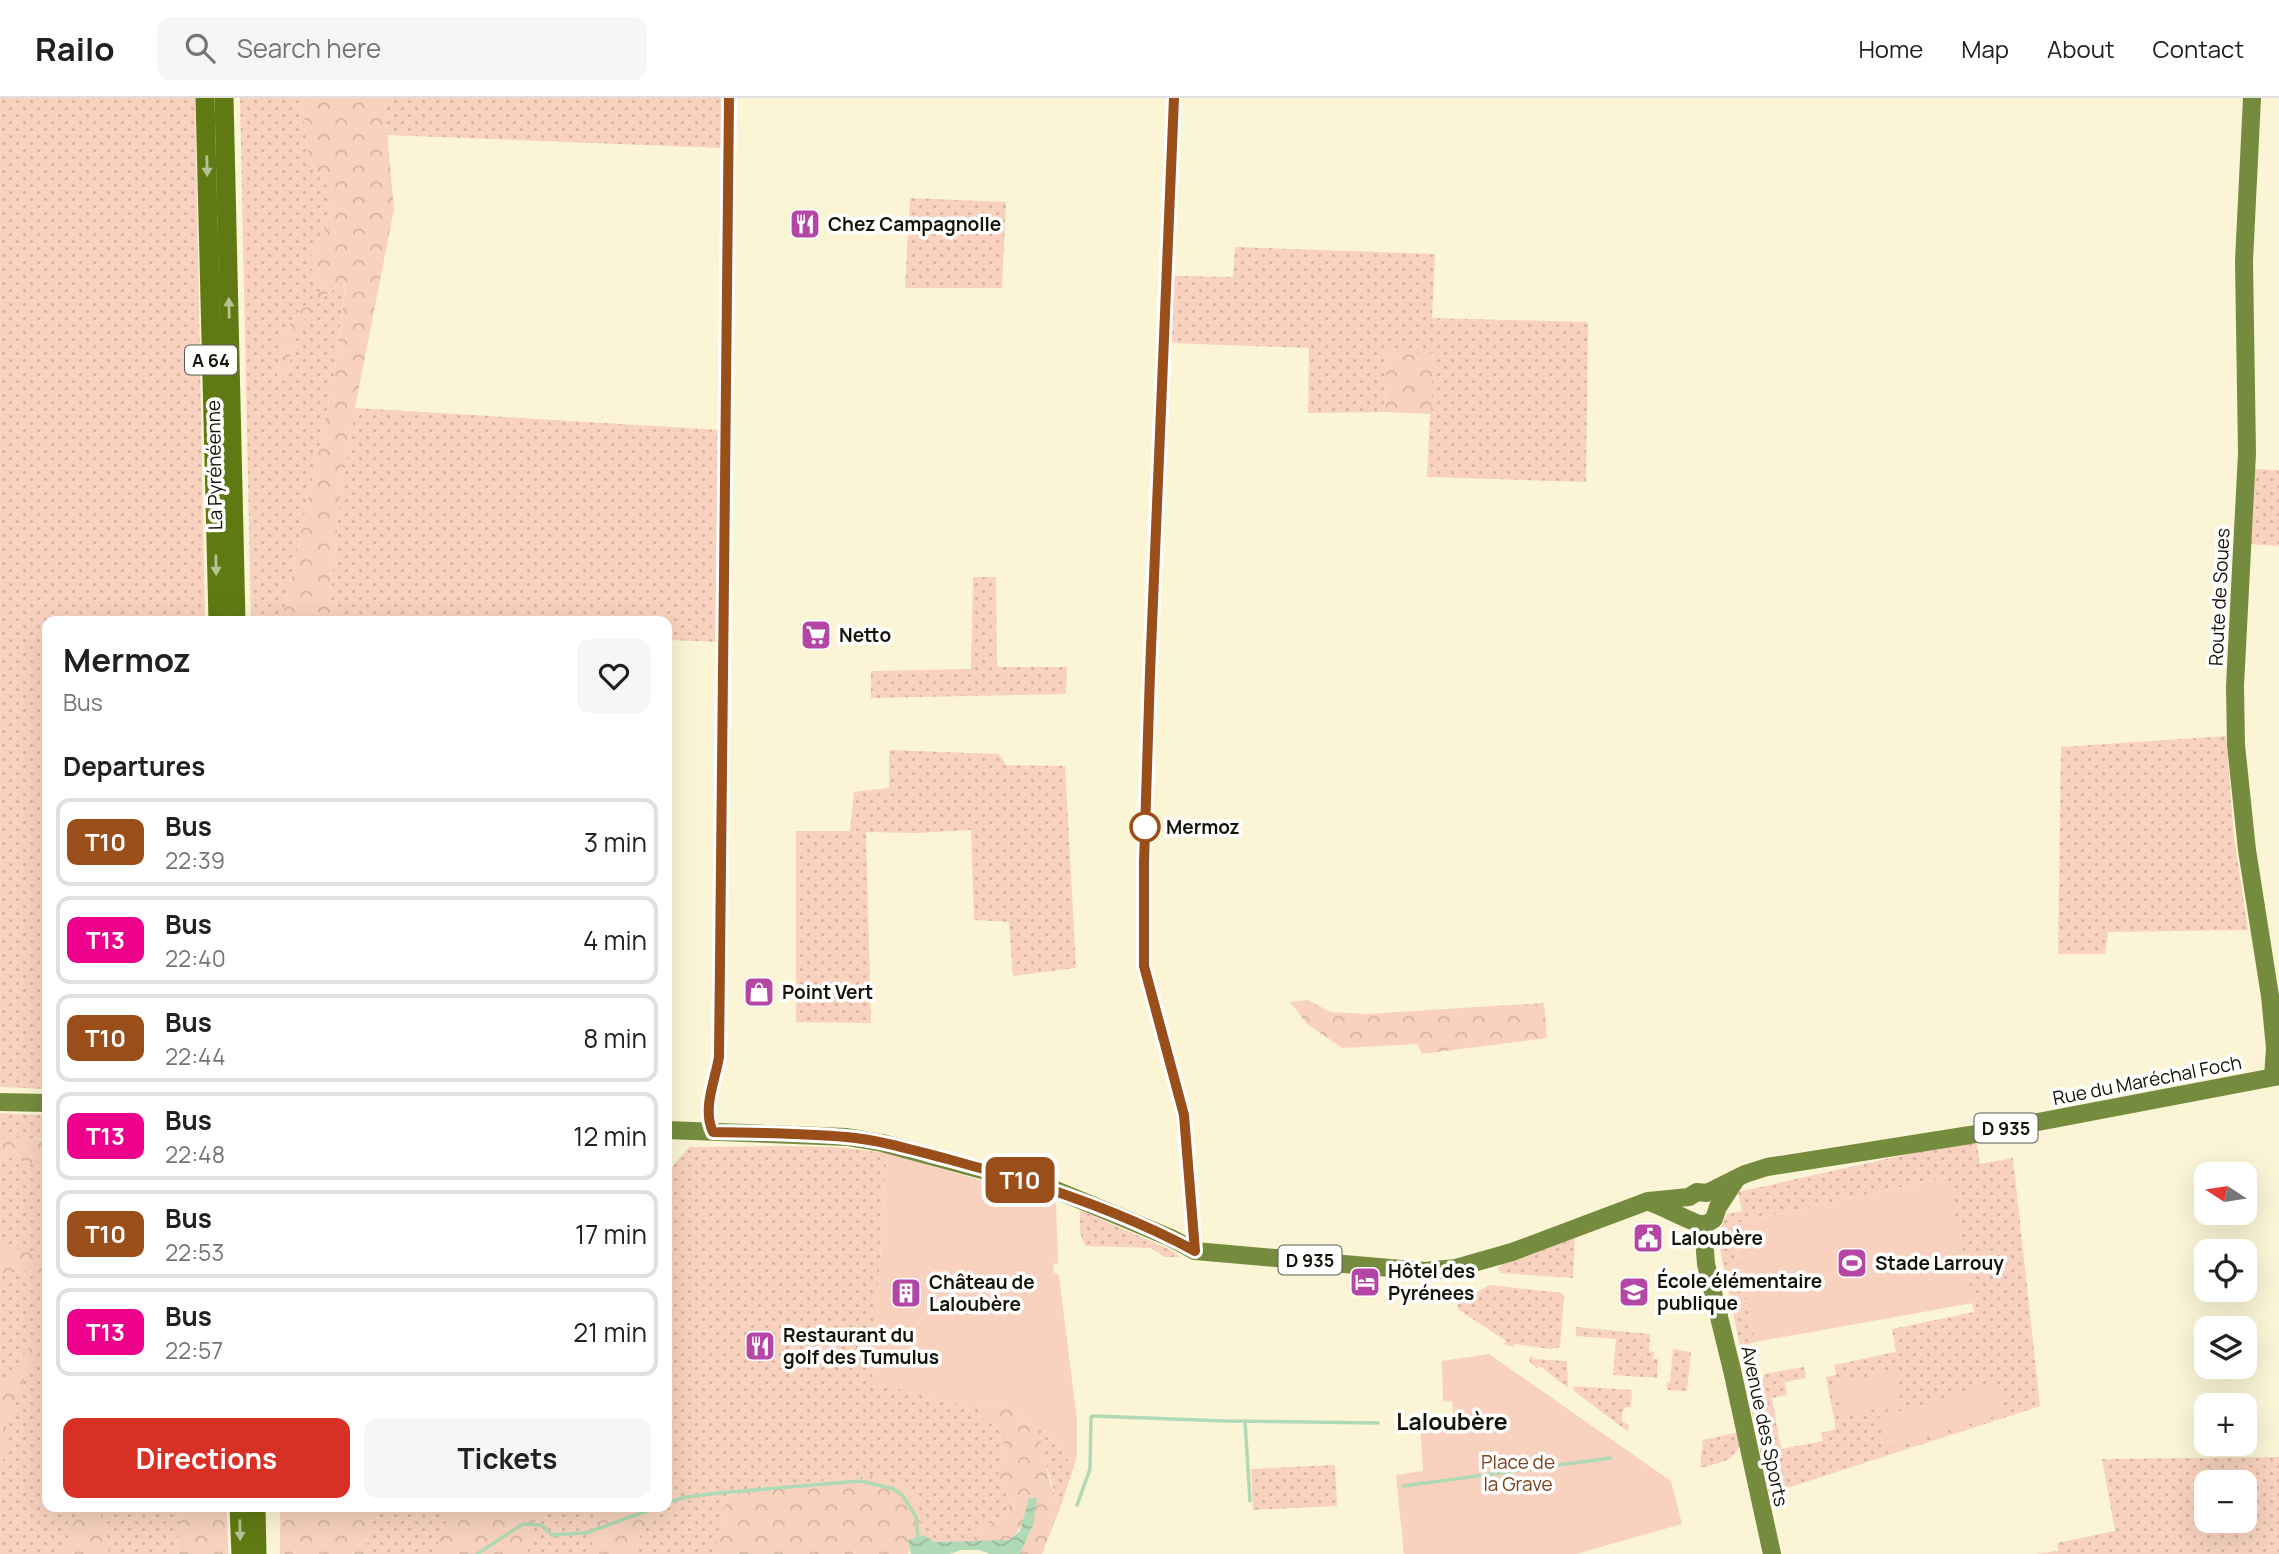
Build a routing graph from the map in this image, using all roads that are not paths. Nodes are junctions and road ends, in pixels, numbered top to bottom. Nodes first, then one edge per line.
1 (205, 98) edge
2 (224, 98) edge
3 (2252, 98) edge
4 (2260, 98) edge
5 (2252, 117) junction
6 (218, 616) edge
7 (236, 616) edge
8 (2276, 1077) edge
9 (0, 1102) edge
10 (42, 1103) edge
11 (672, 1130) edge
12 (1705, 1199) junction
13 (1648, 1201) junction
14 (1696, 1222) junction
15 (239, 1512) edge
16 (256, 1512) edge
17 (241, 1554) edge
18 (257, 1554) edge
19 (1772, 1554) edge

1 -> 6 highway, La Pyrénéenne / A 64
7 -> 2 highway, La Pyrénéenne / A 64
3 - 5 main road, Route de Soues
4 - 5 main road, Route de Soues
5 - 8 main road, Route de Soues
8 - 12 main road, Rue du Maréchal Foch / D 935
9 - 10 main road
11 - 13 main road, Rue du Maréchal Foch / D 935
12 - 13 main road, Rue du Maréchal Foch
12 - 14 main road, Rue du Maréchal Foch
12 - 14 main road
13 - 14 main road
14 - 19 main road, Avenue des Sports
15 -> 17 highway
16 - 18 highway

